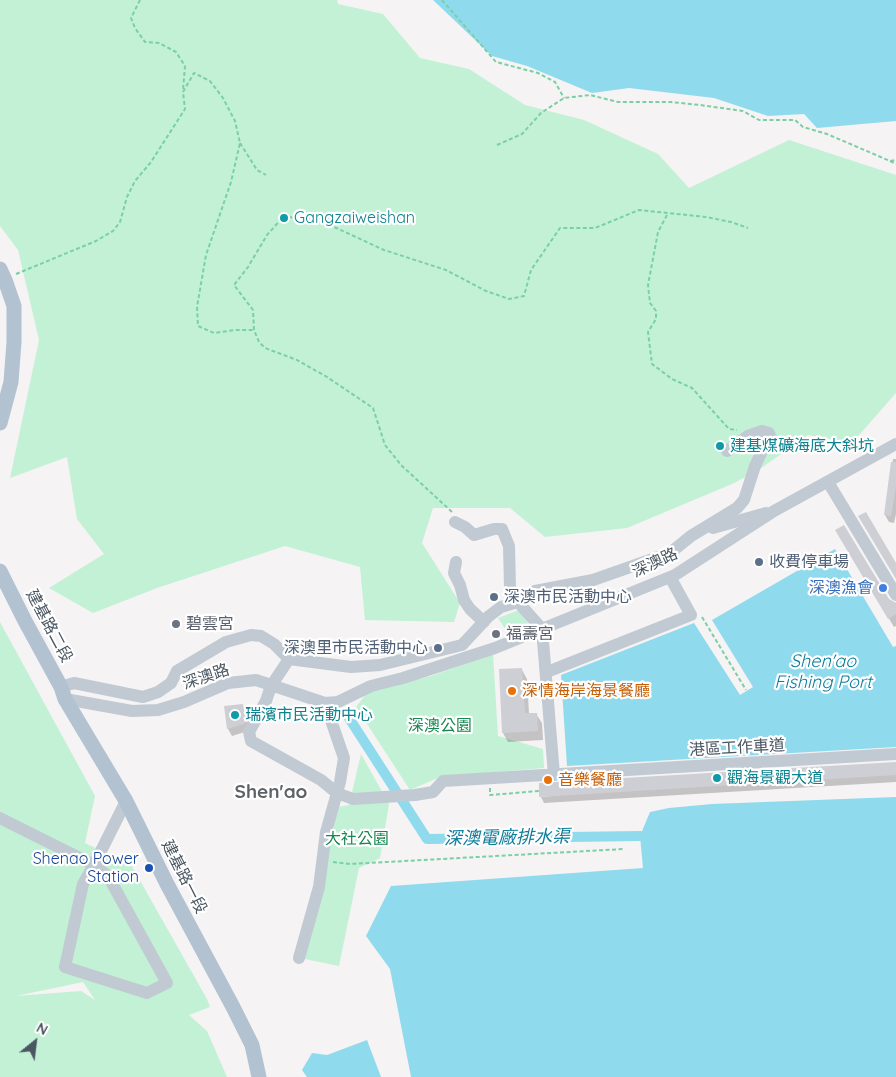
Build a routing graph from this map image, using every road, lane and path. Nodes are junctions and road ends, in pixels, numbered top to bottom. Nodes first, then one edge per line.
1 (140, 0) edge
2 (442, 0) edge
3 (183, 92) junction
4 (564, 98) junction
5 (240, 143) junction
6 (497, 145) dead end
7 (896, 160) edge
8 (890, 161) junction
9 (896, 164) edge
10 (266, 175) dead end
11 (667, 214) junction
12 (748, 228) dead end
13 (3, 274) edge
14 (254, 330) junction
15 (0, 423) edge
16 (737, 430) dead end
17 (896, 444) edge
18 (728, 451) dead end
19 (828, 482) junction
20 (774, 511) junction
21 (455, 522) joint
22 (699, 532) junction
23 (456, 562) dead end
24 (0, 570) edge
25 (670, 576) junction
26 (896, 594) edge
27 (518, 602) junction
28 (701, 615) dead end
29 (484, 622) junction
30 (542, 630) junction
31 (289, 658) junction
32 (546, 672) junction
33 (171, 683) junction
34 (271, 686) junction
35 (746, 690) dead end
36 (63, 693) junction
37 (184, 702) junction
38 (325, 704) junction
39 (896, 754) edge
40 (554, 775) junction
41 (576, 778) junction
42 (490, 788) dead end
43 (572, 789) dead end
44 (539, 791) dead end
45 (337, 792) junction
46 (126, 801) junction
47 (0, 818) edge
48 (624, 849) dead end
49 (323, 861) junction
50 (94, 865) junction
51 (298, 958) dead end
52 (259, 1077) edge

1 - 3 path
2 - 4 path
3 - 5 path
3 - 13 path
4 - 6 path
4 - 8 path
5 - 10 path
5 - 14 path
7 - 8 path
8 - 9 path
11 - 12 path
11 - 14 path
11 - 16 path
13 - 15 main road
14 - 21 path
17 - 19 street, 深澳路
18 - 22 street
19 - 20 street, 深澳路
19 - 26 street
20 - 22 street
20 - 25 street, 深澳路
21 - 27 street
22 - 27 street
23 - 29 street
24 - 36 main road, 建基路二段
25 - 30 street, 深澳路
25 - 32 street
27 - 29 street
27 - 30 street
28 - 35 path
29 - 31 street
30 - 32 street
30 - 38 street, 深澳路
31 - 33 street
31 - 34 street, 港區工作車道
32 - 40 street
33 - 36 street
33 - 37 street
34 - 37 street, 深澳路
34 - 38 street, 深澳路
34 - 45 street, 港區工作車道
36 - 37 street, 深澳路
36 - 46 main road, 建基路一段
38 - 45 street
39 - 41 street, 港區工作車道
40 - 41 street, 港區工作車道
40 - 45 street, 港區工作車道
41 - 43 path
42 - 44 path
45 - 49 street
46 - 50 street
46 - 52 main road, 建基路一段
47 - 50 street
48 - 49 path
49 - 51 street
50 - 50 street

